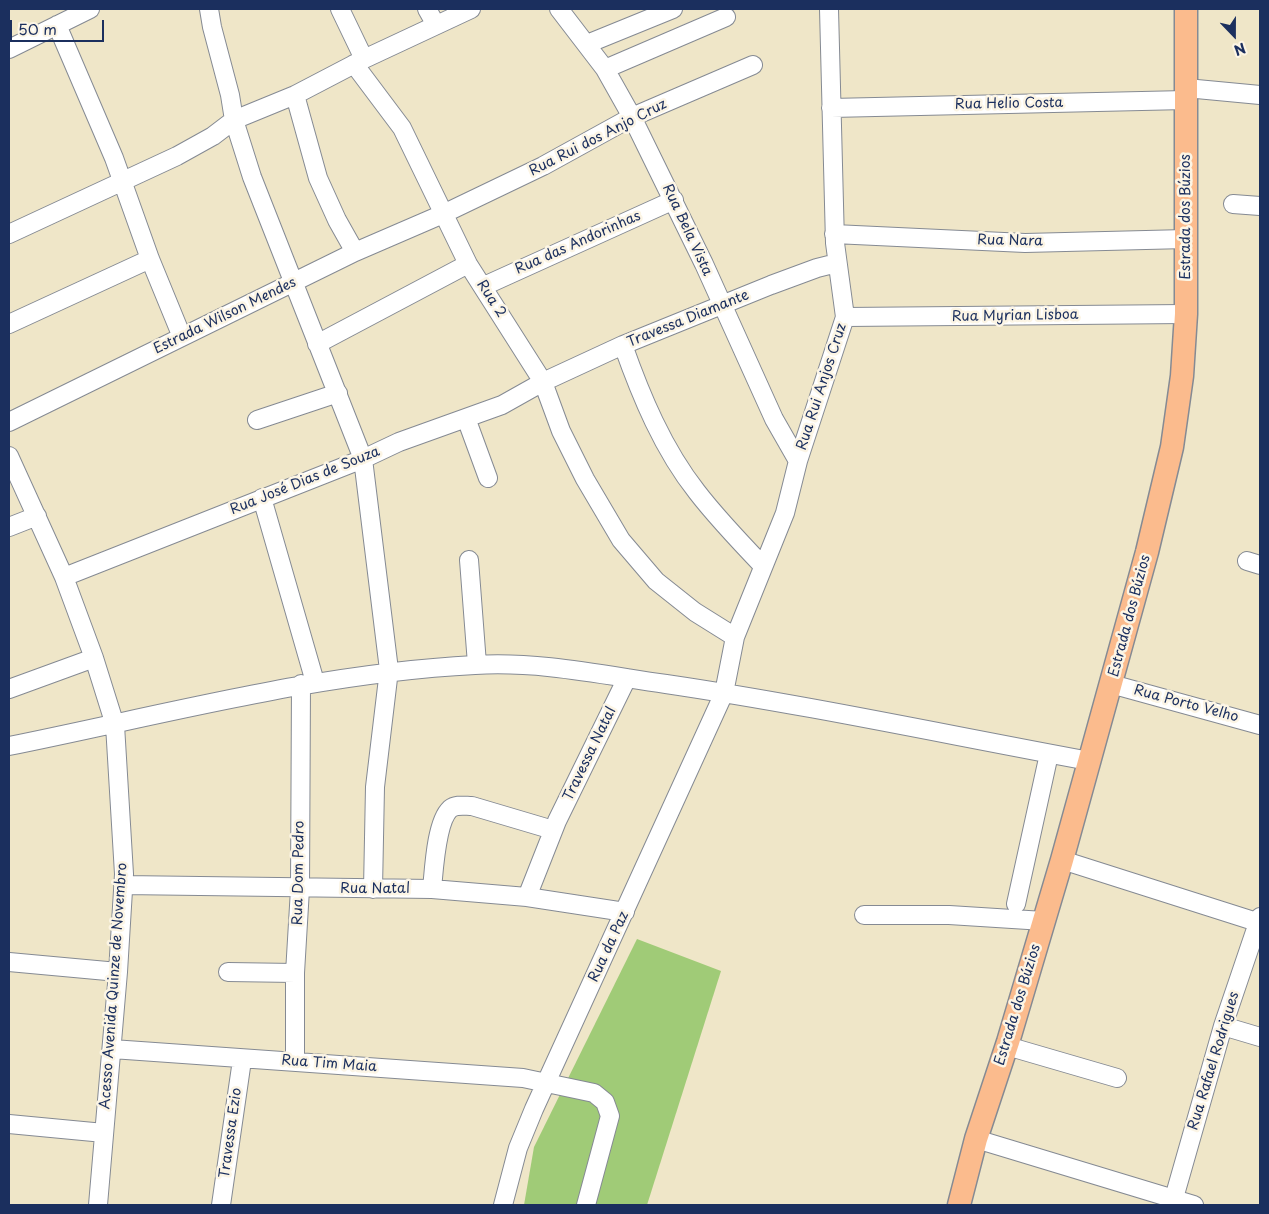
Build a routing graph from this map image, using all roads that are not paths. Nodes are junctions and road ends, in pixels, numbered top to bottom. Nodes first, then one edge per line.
1 (90, 9) edge
2 (209, 9) edge
3 (340, 9) edge
4 (427, 9) edge
5 (470, 9) edge
6 (559, 9) edge
7 (673, 9) edge
8 (829, 9) edge
9 (1186, 9) edge
10 (726, 17) dead end
11 (57, 25) junction
12 (436, 25) junction
13 (587, 44) junction
14 (9, 50) edge
15 (359, 62) junction
16 (753, 65) dead end
17 (605, 69) junction
18 (1186, 94) junction
19 (295, 95) junction
20 (1260, 95) edge
21 (831, 108) junction
22 (632, 118) junction
23 (234, 120) junction
24 (122, 183) junction
25 (674, 200) junction
26 (1233, 204) dead end
27 (1260, 206) edge
28 (444, 214) junction
29 (9, 234) edge
30 (834, 234) junction
31 (1186, 239) junction
32 (355, 252) junction
33 (150, 259) junction
34 (837, 263) junction
35 (468, 264) junction
36 (292, 283) junction
37 (484, 286) junction
38 (721, 306) junction
39 (1186, 314) junction
40 (845, 317) junction
41 (9, 324) edge
42 (182, 337) junction
43 (317, 344) junction
44 (623, 346) junction
45 (543, 382) junction
46 (338, 393) junction
47 (466, 418) junction
48 (258, 420) dead end
49 (9, 422) edge
50 (9, 456) edge
51 (363, 459) junction
52 (798, 461) junction
53 (488, 478) dead end
54 (262, 498) junction
55 (37, 516) junction
56 (9, 527) edge
57 (469, 560) dead end
58 (763, 566) junction
59 (64, 577) junction
60 (736, 637) junction
61 (94, 658) junction
62 (477, 664) junction
63 (389, 670) junction
64 (627, 678) junction
65 (308, 683) junction
66 (1111, 684) junction
67 (9, 689) edge
68 (724, 693) junction
69 (115, 725) junction
70 (1260, 725) edge
71 (9, 746) edge
72 (1049, 754) junction
73 (1089, 761) junction
74 (553, 830) junction
75 (1062, 860) junction
76 (123, 885) junction
77 (300, 889) junction
78 (373, 889) junction
79 (432, 889) junction
80 (527, 897) junction
81 (1016, 904) dead end
82 (625, 912) junction
83 (864, 915) dead end
84 (1044, 921) junction
85 (1260, 921) edge
86 (9, 962) edge
87 (118, 972) junction
88 (228, 972) dead end
89 (296, 972) junction
90 (1223, 1026) junction
91 (1260, 1036) edge
92 (1007, 1046) junction
93 (112, 1049) junction
94 (242, 1060) junction
95 (295, 1061) junction
96 (1117, 1078) dead end
97 (547, 1081) junction
98 (9, 1124) edge
99 (104, 1133) junction
100 (976, 1140) junction
101 (1173, 1202) edge
102 (98, 1205) edge
103 (221, 1205) edge
104 (503, 1205) edge
105 (586, 1205) edge
106 (959, 1205) edge
107 (1194, 1205) edge

1 - 11 street
2 - 23 street
3 - 15 street
4 - 12 street
5 - 12 street
6 - 13 street, Rua Bela Vista
7 - 13 street
8 - 21 street, Rua Rui Anjos Cruz
9 - 18 main road, Estrada dos Búzios
10 - 17 street
11 - 14 street
11 - 24 street
12 - 15 street
13 - 17 street, Rua Bela Vista
15 - 19 street
15 - 28 street
16 - 22 street, Rua Rui dos Anjo Cruz
17 - 22 street, Rua Bela Vista
18 - 20 street, Rua Helio Costa
18 - 21 street, Rua Helio Costa
18 - 31 main road, Estrada dos Búzios
19 - 23 street
19 - 32 street
21 - 30 street, Rua Rui Anjos Cruz
22 - 25 street, Rua Bela Vista
22 - 28 street, Rua Rui dos Anjo Cruz
23 - 24 street
23 - 36 street
24 - 29 street
24 - 33 street
25 - 37 street, Rua das Andorinhas
25 - 38 street, Rua Bela Vista
26 - 27 street
28 - 32 street, Estrada Wilson Mendes
28 - 35 street, Rua 2
30 - 31 street, Rua Nara
30 - 34 street, Rua Rui Anjos Cruz
31 - 39 main road, Estrada dos Búzios
32 - 36 street, Estrada Wilson Mendes
33 - 41 street
33 - 42 street
34 - 38 street, Travessa Diamante
34 - 40 street, Rua Rui Anjos Cruz
35 - 37 street, Rua 2
35 - 43 street
36 - 42 street, Estrada Wilson Mendes
36 - 43 street
37 - 45 street, Rua 2
38 - 44 street, Travessa Diamante
38 - 52 street, Rua Bela Vista
39 - 40 street, Rua Myrian Lisboa
39 - 66 main road, Estrada dos Búzios
40 - 52 street, Rua Rui Anjos Cruz
42 - 49 street, Estrada Wilson Mendes
43 - 46 street
44 - 45 street, Travessa Diamante
44 - 58 street
45 - 47 street, Rua José Dias de Souza
45 - 60 street, Rua 2
46 - 48 street
46 - 51 street
47 - 51 street, Rua José Dias de Souza
47 - 53 street
50 - 55 street, Acesso Avenida Quinze de Novembro
51 - 54 street, Rua José Dias de Souza
51 - 63 street
52 - 58 street, Rua Rui Anjos Cruz
54 - 59 street, Rua José Dias de Souza
54 - 65 street, Rua Dom Pedro
55 - 56 street
55 - 59 street, Acesso Avenida Quinze de Novembro
57 - 62 street
58 - 60 street, Rua Rui Anjos Cruz
59 - 61 street, Acesso Avenida Quinze de Novembro
60 - 68 street, Rua Rui Anjos Cruz
61 - 67 street
61 - 69 street, Acesso Avenida Quinze de Novembro
62 - 63 street
62 - 64 street
63 - 65 street
63 - 78 street
64 - 68 street
64 - 74 street, Travessa Natal
65 - 69 street
65 - 77 street, Rua Dom Pedro
66 - 70 street, Rua Porto Velho
66 - 73 main road, Estrada dos Búzios
68 - 72 street
68 - 82 street, Rua da Paz
69 - 71 street
69 - 76 street, Acesso Avenida Quinze de Novembro
72 - 73 street
72 - 81 street
73 - 75 main road, Estrada dos Búzios
74 - 79 street
74 - 80 street, Travessa Natal
75 - 84 main road, Estrada dos Búzios
75 - 85 street
76 - 77 street, Rua Natal
76 - 87 street, Acesso Avenida Quinze de Novembro
77 - 78 street, Rua Natal
77 - 89 street, Rua Dom Pedro
78 - 79 street, Rua Natal
79 - 80 street, Rua Natal
80 - 82 street, Rua Natal
82 - 97 street, Rua da Paz
83 - 84 street
84 - 92 main road, Estrada dos Búzios
85 - 90 street, Rua Rafael Rodrigues
86 - 87 street
87 - 93 street, Acesso Avenida Quinze de Novembro
88 - 89 street
89 - 95 street, Rua Dom Pedro
90 - 91 street
90 - 101 street, Rua Rafael Rodrigues
92 - 96 street
92 - 100 main road, Estrada dos Búzios
93 - 94 street, Rua Tim Maia
93 - 99 street, Acesso Avenida Quinze de Novembro
94 - 95 street, Rua Tim Maia
94 - 103 street, Travessa Ezio
95 - 97 street, Rua Tim Maia
97 - 104 street, Rua da Paz
97 - 105 street, Rua Tim Maia
98 - 99 street
99 - 102 street, Acesso Avenida Quinze de Novembro
100 - 101 street
100 - 106 main road, Estrada dos Búzios
101 - 107 street

